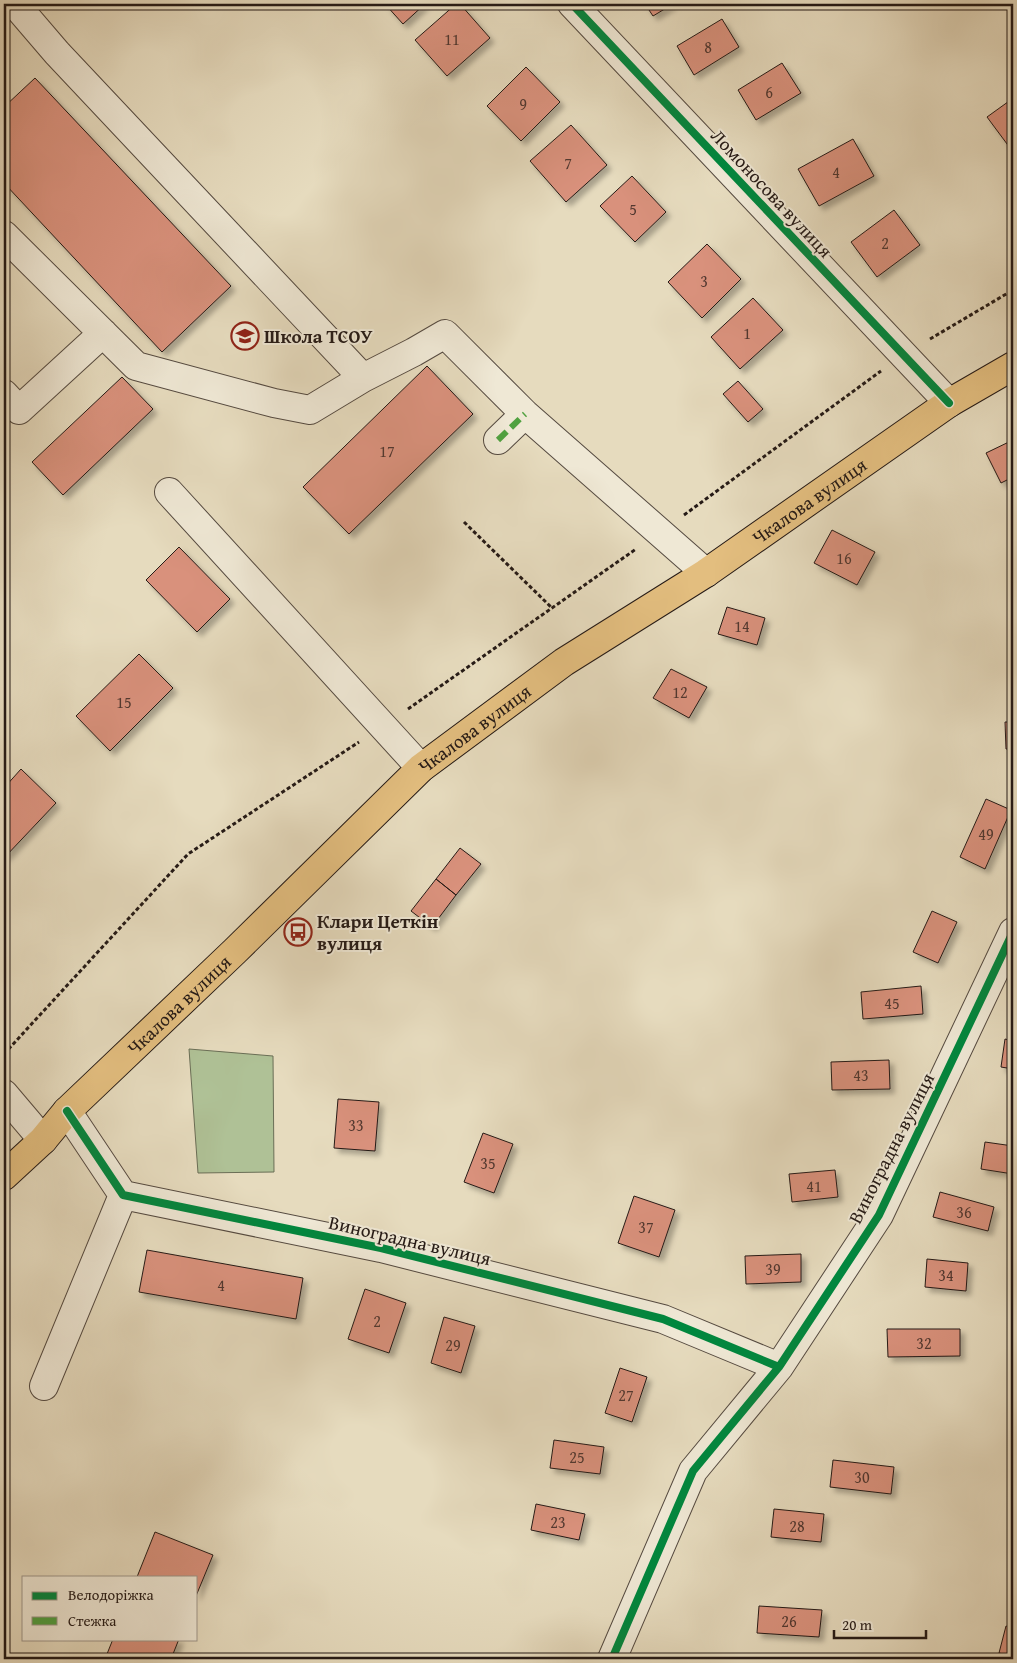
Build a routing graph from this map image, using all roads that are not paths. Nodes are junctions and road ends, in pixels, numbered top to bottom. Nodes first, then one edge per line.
1 (15, 4) edge
2 (572, 4) edge
3 (4, 235) edge
4 (103, 333) junction
5 (1013, 366) edge
6 (363, 378) junction
7 (4, 394) edge
8 (949, 404) junction
9 (525, 414) junction
10 (498, 440) dead end
11 (169, 492) dead end
12 (706, 573) junction
13 (422, 768) junction
14 (1013, 932) edge
15 (4, 1094) edge
16 (67, 1110) junction
17 (43, 1140) junction
18 (4, 1176) edge
19 (123, 1195) junction
20 (780, 1367) junction
21 (44, 1386) dead end
22 (612, 1659) edge

1 - 6 street
2 - 8 street, Ломоносова вулиця
3 - 4 street
4 - 6 street
4 - 7 street
5 - 8 main road, Чкалова вулиця
6 - 9 street
8 - 12 main road, Чкалова вулиця
9 - 10 street
9 - 12 street
11 - 13 street
12 - 13 main road, Чкалова вулиця
13 - 16 main road, Чкалова вулиця
14 - 20 street, Виноградна вулиця
15 - 17 street
16 - 17 main road, Чкалова вулиця
16 - 19 street
17 - 18 main road, Чкалова вулиця
19 - 20 street, Виноградна вулиця
19 - 21 street
20 - 22 street, Виноградна вулиця

